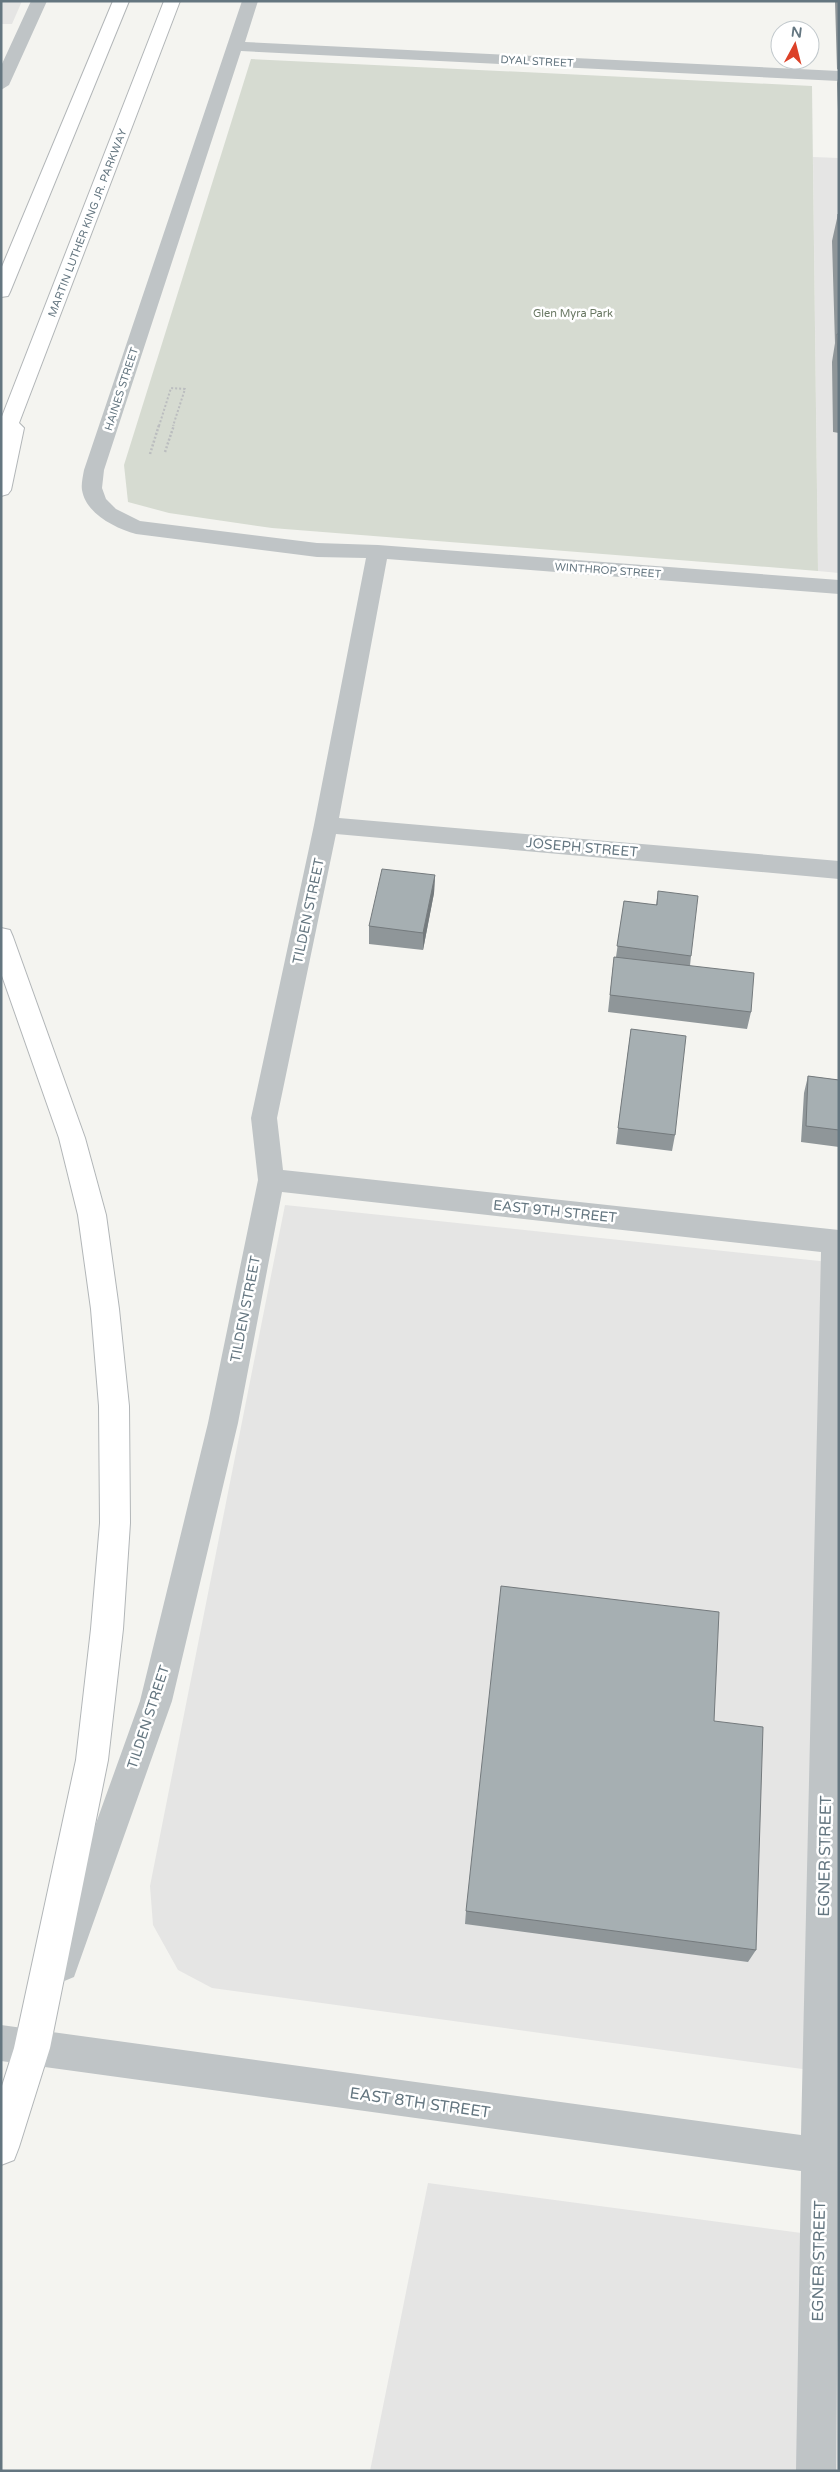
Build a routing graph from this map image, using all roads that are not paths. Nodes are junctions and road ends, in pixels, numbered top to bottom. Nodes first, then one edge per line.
1 (39, 1) edge
2 (121, 1) edge
3 (172, 1) edge
4 (250, 1) edge
5 (236, 46) junction
6 (839, 76) edge
7 (1, 84) edge
8 (1, 292) edge
9 (21, 394) junction
10 (1, 445) edge
11 (1, 490) edge
12 (378, 552) junction
13 (839, 587) edge
14 (326, 825) junction
15 (839, 870) edge
16 (1, 937) edge
17 (271, 1180) junction
18 (837, 1242) edge
19 (17, 2046) edge
20 (1, 2147) edge
21 (829, 2157) edge
22 (816, 2471) edge

1 - 7 street
2 - 8 highway
3 - 9 highway, MARTIN LUTHER KING JR. PARKWAY
4 - 5 street, HAINES STREET
5 - 6 street, DYAL STREET
5 - 12 street, HAINES STREET
9 - 10 highway, MARTIN LUTHER KING JR. PARKWAY
9 - 11 highway
12 - 13 street, WINTHROP STREET
12 - 14 street, TILDEN STREET
14 - 15 street, JOSEPH STREET
14 - 17 street, TILDEN STREET
16 - 19 highway
17 - 18 street, EAST 9TH STREET
17 - 19 street, TILDEN STREET
18 - 21 street, EGNER STREET
19 - 20 highway
19 - 21 street, EAST 8TH STREET
21 - 22 street, EGNER STREET

